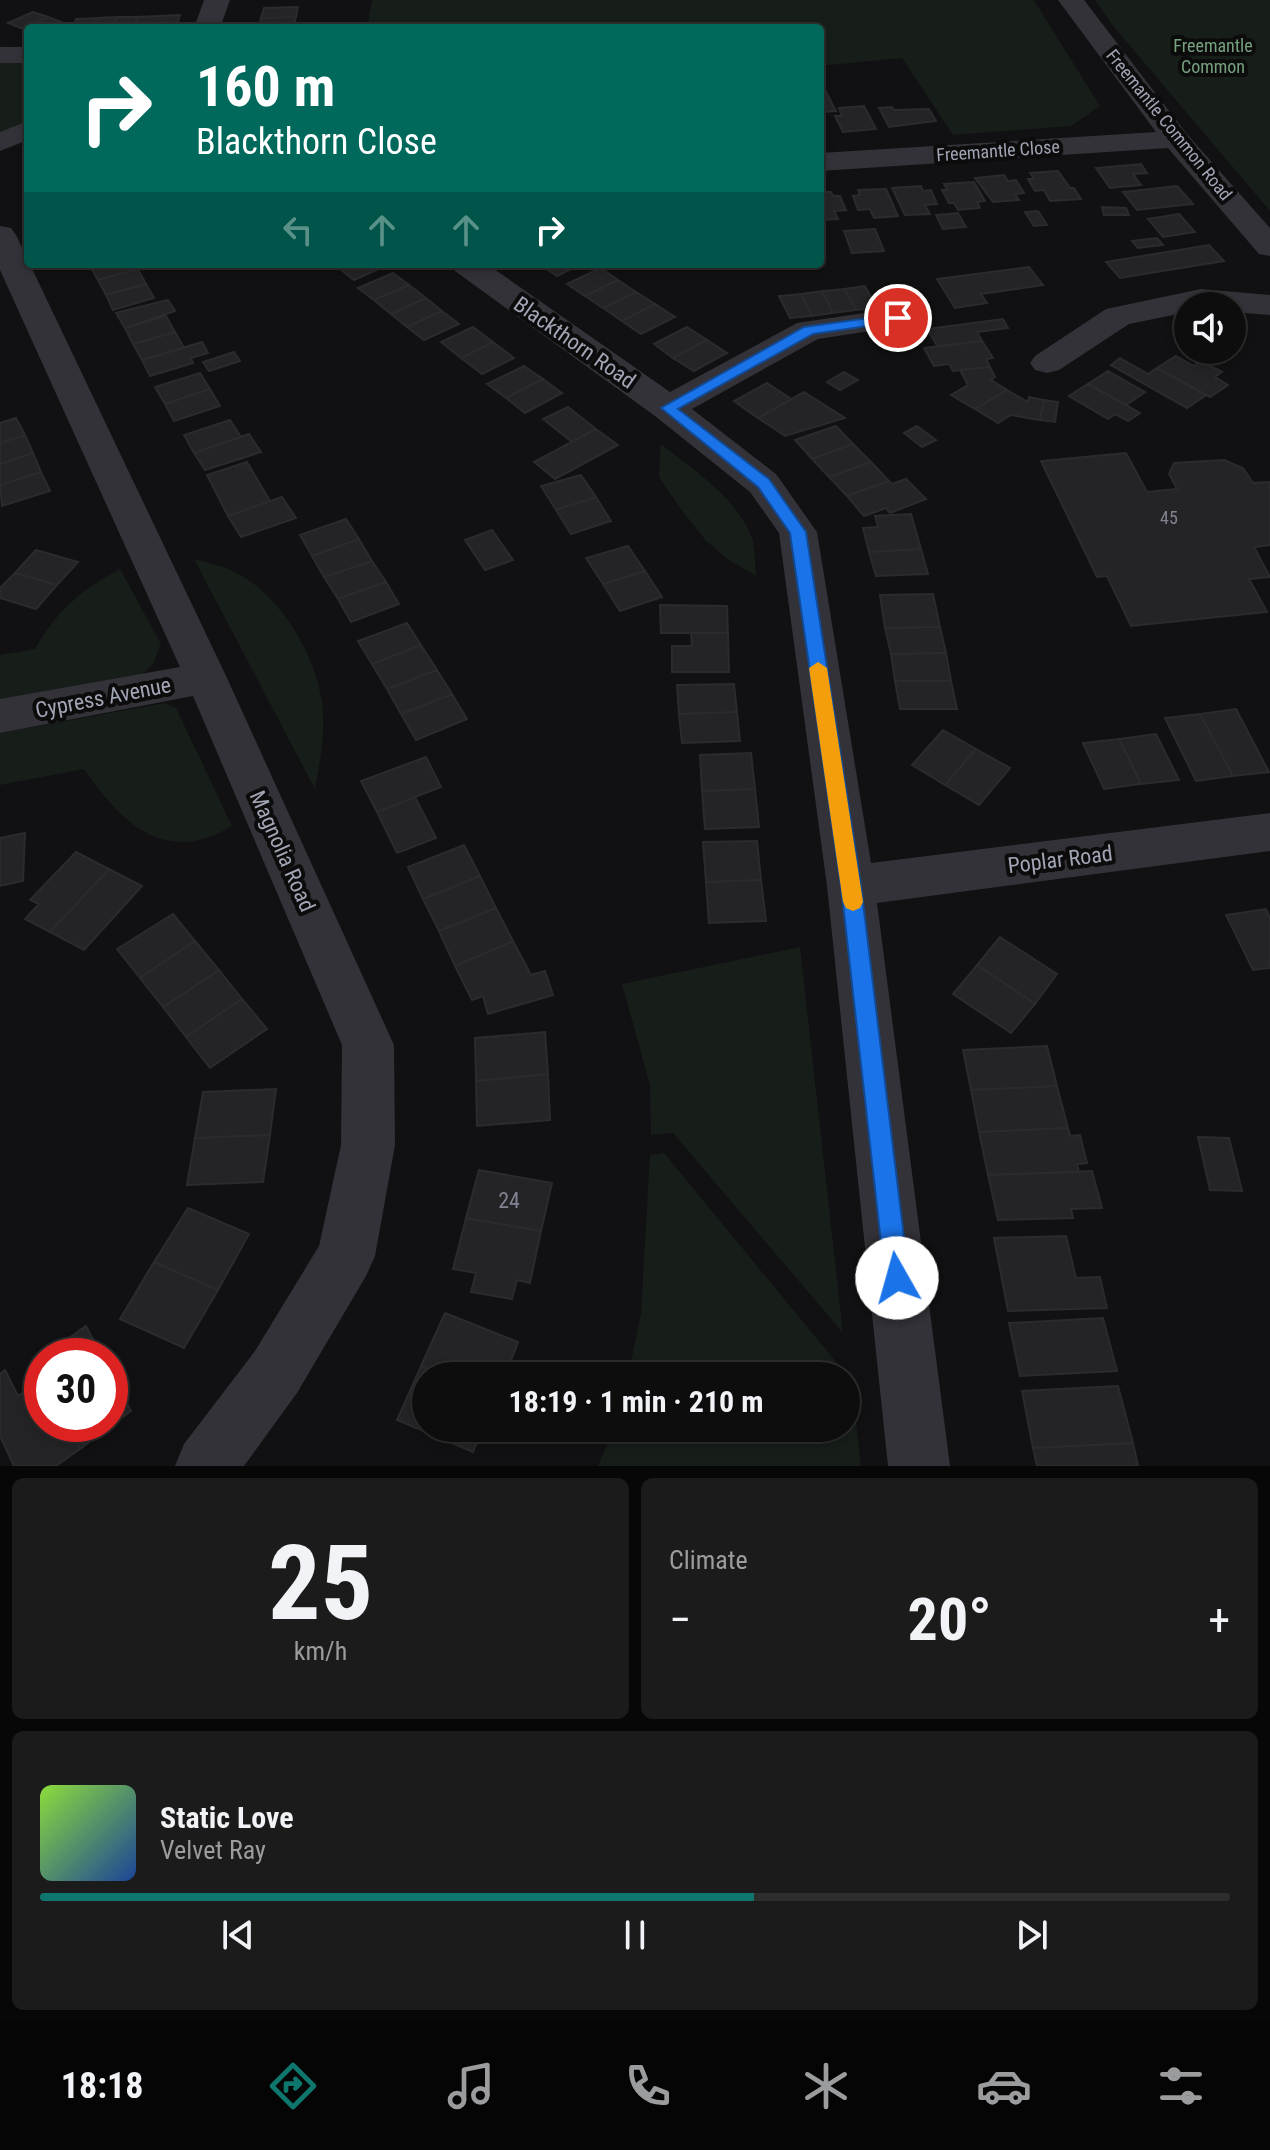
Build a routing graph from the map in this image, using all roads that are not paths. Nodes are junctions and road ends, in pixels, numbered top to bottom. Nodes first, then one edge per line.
1 (217, 0) edge
2 (1071, 0) edge
3 (208, 24) edge
4 (0, 55) edge
5 (24, 55) edge
6 (24, 132) edge
7 (1176, 139) junction
8 (0, 142) edge
9 (824, 162) edge
10 (0, 235) edge
11 (1270, 247) edge
12 (472, 268) edge
13 (1270, 305) edge
14 (898, 318) dead end
15 (1047, 363) dead end
16 (668, 408) junction
17 (206, 678) junction
18 (0, 716) edge
19 (1270, 832) edge
20 (851, 886) junction
21 (206, 1466) edge
22 (919, 1466) edge

1 - 3 street
2 - 7 street, Freemantle Common Road
4 - 5 street
6 - 8 street
7 - 9 street, Freemantle Close
7 - 11 street, Freemantle Common Road
10 - 17 street, Magnolia Road
12 - 16 street, Blackthorn Road
13 - 15 street
14 - 16 street
16 - 20 street, Blackthorn Road
17 - 18 street, Cypress Avenue
17 - 21 street, Magnolia Road
19 - 20 street, Poplar Road
20 - 22 street, Blackthorn Road

